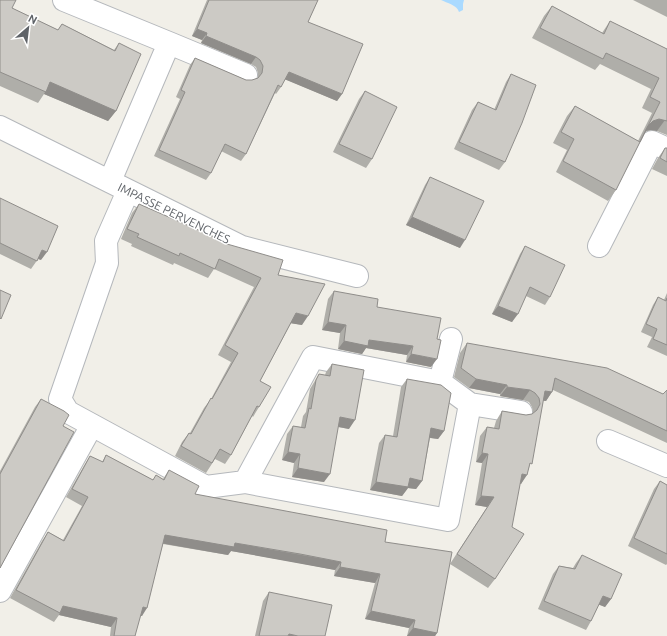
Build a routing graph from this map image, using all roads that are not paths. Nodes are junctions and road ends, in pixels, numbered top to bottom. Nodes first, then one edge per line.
1 (64, 0) edge
2 (169, 43) junction
3 (246, 75) dead end
4 (0, 128) edge
5 (667, 149) edge
6 (119, 186) junction
7 (599, 246) dead end
8 (357, 276) dead end
9 (450, 339) dead end
10 (440, 382) junction
11 (470, 404) junction
12 (521, 412) dead end
13 (92, 425) junction
14 (608, 441) dead end
15 (667, 466) edge
16 (245, 482) junction
17 (0, 591) edge

1 - 2 street
2 - 3 street
2 - 6 street
4 - 6 street, IMPASSE PERVENCHES
5 - 7 street
6 - 8 street, IMPASSE PERVENCHES
6 - 13 street
9 - 10 street
10 - 11 street
10 - 16 street
11 - 12 street
11 - 16 street
13 - 16 street
13 - 17 street
14 - 15 street

